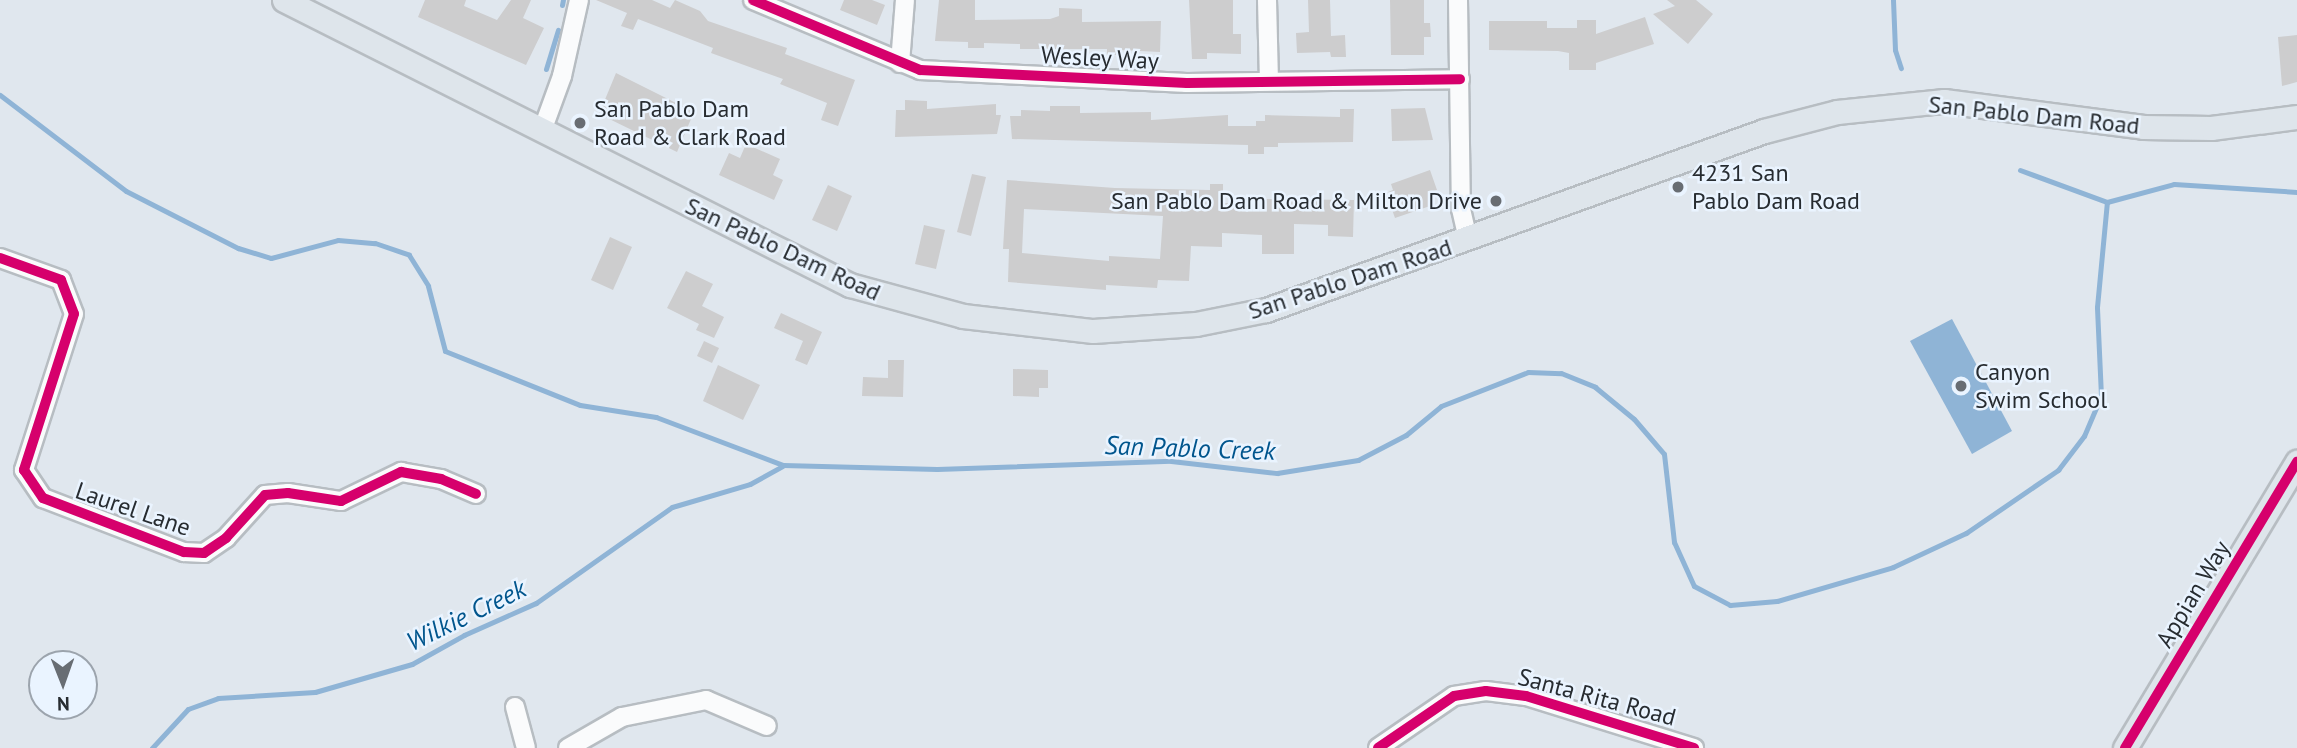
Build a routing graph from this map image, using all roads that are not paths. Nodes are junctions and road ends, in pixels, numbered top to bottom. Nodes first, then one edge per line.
1 (284, 0) edge
2 (579, 0) edge
3 (753, 0) edge
4 (905, 0) edge
5 (1267, 0) edge
6 (1458, 0) edge
7 (900, 63) junction
8 (1460, 79) junction
9 (1269, 81) junction
10 (2297, 117) edge
11 (542, 131) junction
12 (1468, 240) junction
13 (0, 258) edge
14 (2296, 467) edge
15 (475, 494) dead end
16 (515, 707) dead end
17 (767, 726) dead end
18 (526, 748) edge
19 (568, 748) edge
20 (1378, 748) edge
21 (1694, 748) edge
22 (2125, 748) edge

1 - 11 main road, San Pablo Dam Road
2 - 11 street
3 - 7 street, Wesley Way
4 - 7 street
5 - 9 street
6 - 8 street
7 - 9 street, Wesley Way
8 - 9 street, Wesley Way
8 - 12 street
10 - 12 main road, San Pablo Dam Road
11 - 12 main road, San Pablo Dam Road
13 - 15 street, Laurel Lane
14 - 22 main road, Appian Way
16 - 18 street
17 - 19 street
20 - 21 street, Santa Rita Road

